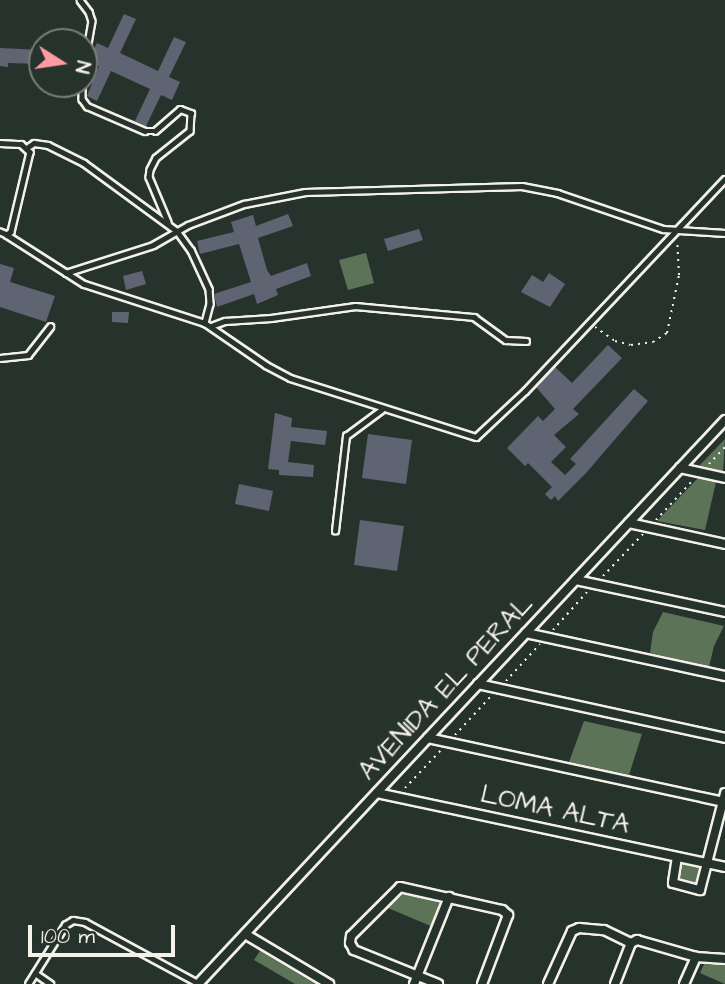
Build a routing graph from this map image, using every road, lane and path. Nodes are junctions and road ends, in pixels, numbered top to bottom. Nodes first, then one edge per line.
1 (80, 0) edge
2 (91, 28) edge
3 (82, 98) edge
4 (0, 143) edge
5 (28, 147) junction
6 (725, 179) edge
7 (168, 222) junction
8 (177, 230) junction
9 (673, 231) junction
10 (0, 232) edge
11 (725, 233) edge
12 (7, 235) junction
13 (65, 273) junction
14 (589, 322) junction
15 (205, 323) junction
16 (211, 326) junction
17 (50, 327) dead end
18 (526, 341) dead end
19 (0, 358) edge
20 (381, 409) junction
21 (725, 420) edge
22 (725, 447) edge
23 (680, 468) junction
24 (700, 472) junction
25 (725, 478) edge
26 (629, 523) junction
27 (649, 528) junction
28 (335, 531) dead end
29 (725, 544) edge
30 (576, 580) junction
31 (595, 584) junction
32 (725, 612) edge
33 (526, 634) junction
34 (546, 638) junction
35 (725, 676) edge
36 (478, 684) junction
37 (498, 689) junction
38 (725, 737) edge
39 (428, 738) junction
40 (449, 742) junction
41 (377, 793) junction
42 (397, 797) junction
43 (724, 798) edge
44 (677, 857) junction
45 (707, 863) junction
46 (725, 867) edge
47 (449, 897) junction
48 (245, 934) junction
49 (631, 943) junction
50 (696, 957) junction
51 (725, 959) edge
52 (35, 973) junction
53 (416, 980) edge
54 (28, 984) edge
55 (51, 984) edge
56 (199, 984) edge
57 (329, 984) edge
58 (438, 984) edge
59 (482, 984) edge
60 (548, 984) edge
61 (615, 984) edge
62 (684, 984) edge

1 - 2 lane
3 - 7 lane
4 - 5 lane
5 - 7 lane
5 - 12 lane
6 - 9 lane
7 - 8 lane
8 - 9 lane
8 - 13 lane
8 - 15 lane
9 - 11 lane
9 - 14 lane
9 - 14 path
10 - 12 lane
12 - 13 lane
13 - 15 lane
14 - 20 lane
15 - 16 lane
16 - 18 lane
16 - 20 lane
17 - 19 lane
20 - 28 lane
21 - 23 street, AVENIDA EL PERAL
22 - 24 path
23 - 24 street
23 - 26 street, AVENIDA EL PERAL
24 - 25 street
24 - 27 path
26 - 27 street
26 - 30 street, AVENIDA EL PERAL
27 - 29 street
27 - 31 path
30 - 31 street
30 - 33 street, AVENIDA EL PERAL
31 - 32 street
31 - 34 path
33 - 34 street
33 - 36 street, AVENIDA EL PERAL
34 - 35 street
34 - 37 path
36 - 37 street
36 - 39 street, AVENIDA EL PERAL
37 - 38 street
37 - 40 path
39 - 40 street
39 - 41 street, AVENIDA EL PERAL
40 - 42 path
40 - 43 street
41 - 42 street, LOMA ALTA
41 - 48 street, AVENIDA EL PERAL
42 - 44 street, LOMA ALTA
43 - 45 street
44 - 45 street, LOMA ALTA
44 - 45 street
45 - 46 street, LOMA ALTA
47 - 53 street
47 - 53 street
47 - 59 street
48 - 56 street, AVENIDA EL PERAL
48 - 57 street
49 - 50 street
49 - 60 street
49 - 61 street
50 - 51 street
50 - 62 street
52 - 54 lane
52 - 55 lane
52 - 56 lane
53 - 58 street

